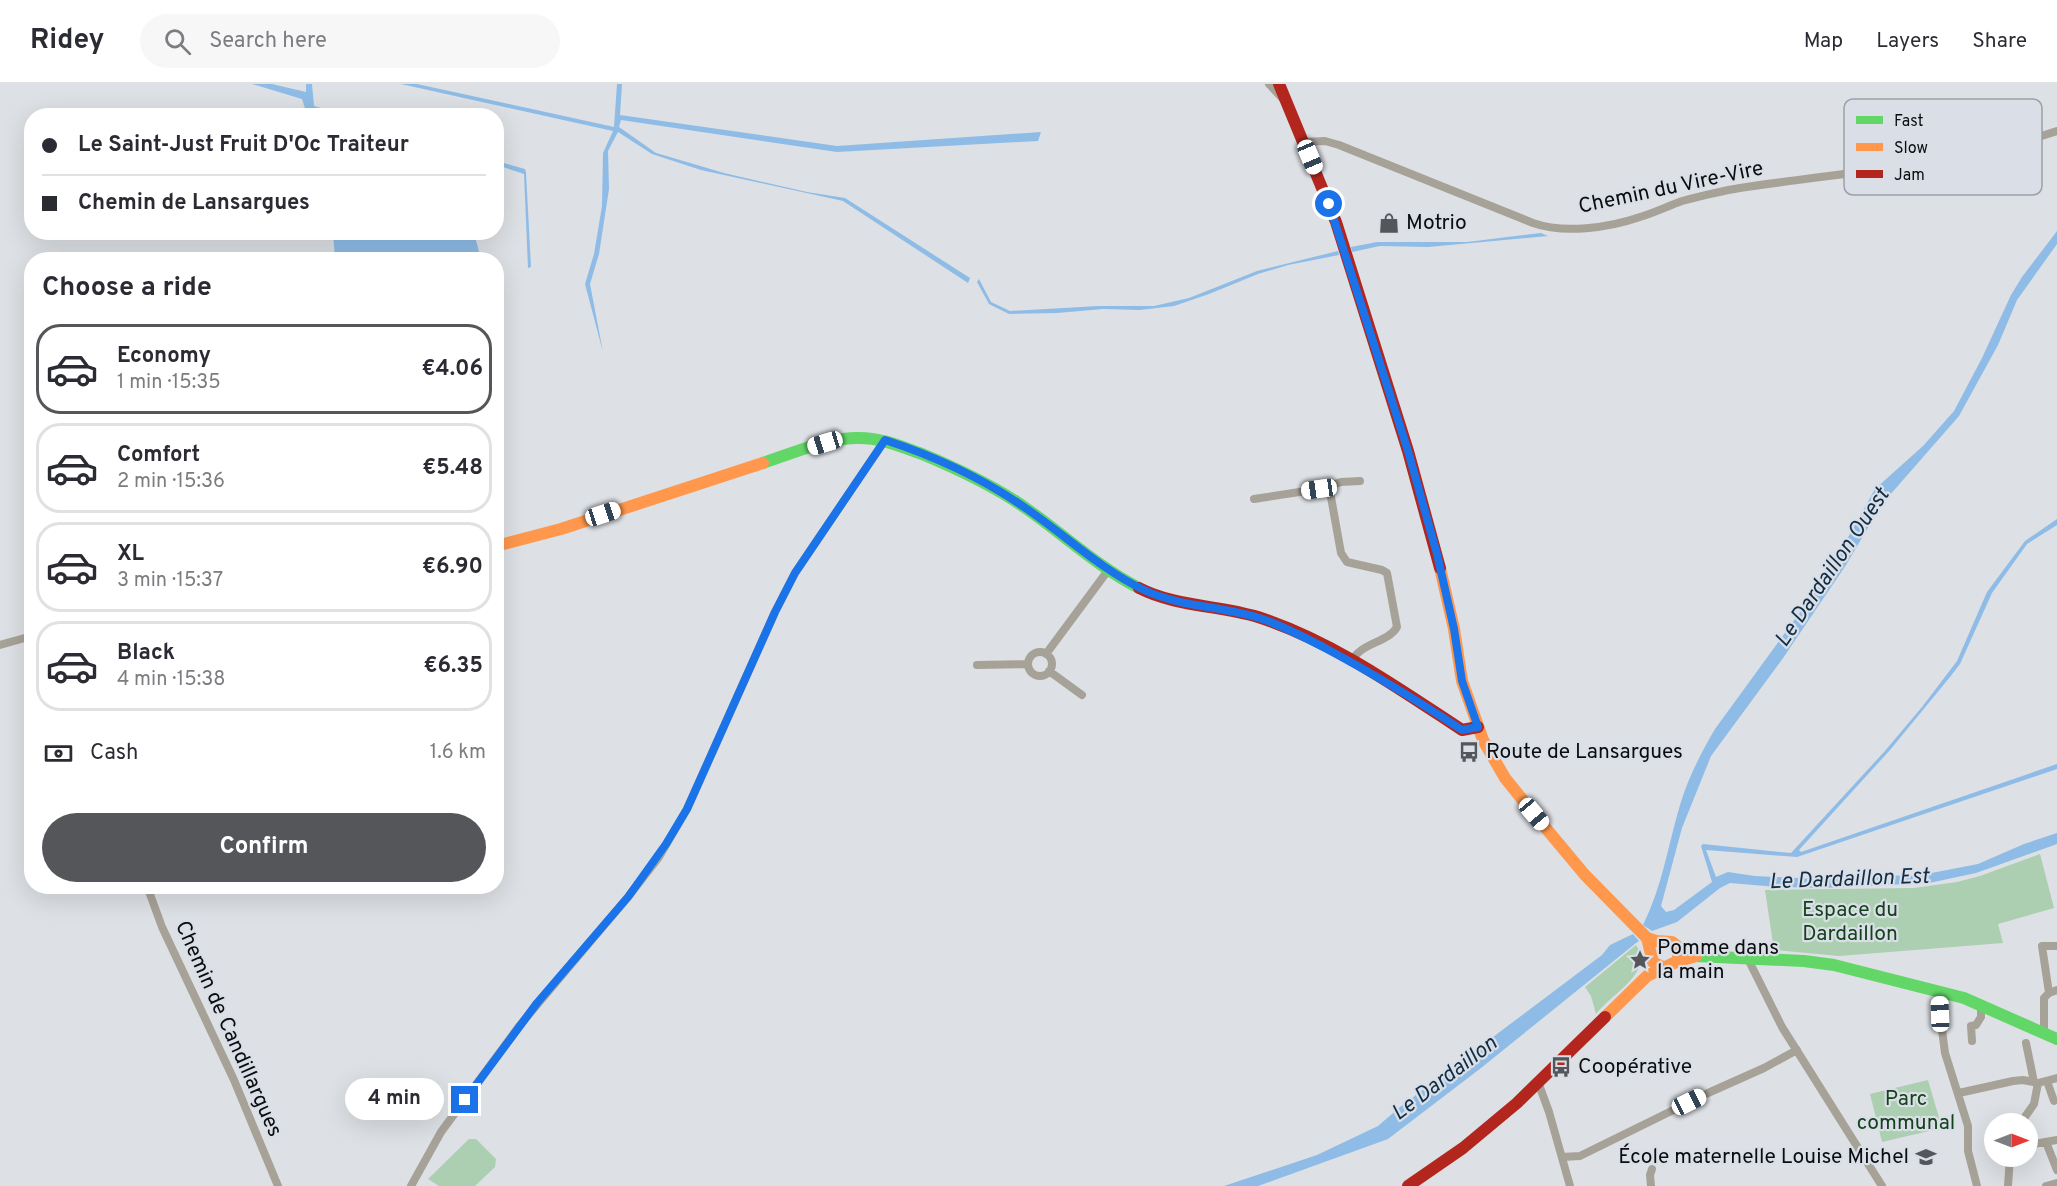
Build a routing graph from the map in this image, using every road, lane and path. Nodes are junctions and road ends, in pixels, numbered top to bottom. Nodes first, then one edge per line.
1 (1269, 84) edge
2 (1279, 84) edge
3 (1287, 102) junction
4 (2057, 131) edge
5 (2042, 135) edge
6 (1304, 142) junction
7 (1844, 173) edge
8 (885, 440) junction
9 (1360, 481) dead end
10 (1329, 486) junction
11 (1254, 499) dead end
12 (504, 544) edge
13 (1109, 569) junction
14 (24, 638) edge
15 (0, 645) edge
16 (1046, 654) junction
17 (1350, 662) junction
18 (1028, 664) junction
19 (976, 665) dead end
20 (1049, 670) junction
21 (1082, 695) dead end
22 (1478, 727) junction
23 (150, 894) edge
24 (1652, 943) junction
25 (2057, 946) edge
26 (1748, 959) junction
27 (1763, 960) junction
28 (1668, 961) junction
29 (1756, 973) junction
30 (1940, 992) junction
31 (2053, 992) edge
32 (1981, 1004) junction
33 (2040, 1031) junction
34 (2057, 1039) edge
35 (1972, 1041) dead end
36 (2026, 1043) dead end
37 (1797, 1050) junction
38 (2057, 1078) edge
39 (1538, 1082) junction
40 (2040, 1082) junction
41 (1959, 1093) junction
42 (2054, 1101) dead end
43 (2028, 1113) edge
44 (2057, 1140) edge
45 (2046, 1142) junction
46 (2038, 1143) edge
47 (1562, 1157) junction
48 (2009, 1167) edge
49 (1652, 1168) dead end
50 (2057, 1170) edge
51 (2057, 1183) edge
52 (278, 1186) edge
53 (411, 1186) edge
54 (1408, 1186) edge
55 (1570, 1186) edge
56 (1651, 1186) edge
57 (1882, 1186) edge
58 (1977, 1186) edge
59 (2008, 1186) edge
60 (2046, 1186) edge

1 - 3 street
2 - 3 street
3 - 6 street
4 - 5 street, Chemin du Vire-Vire
6 - 7 street, Chemin du Vire-Vire
6 - 22 street
8 - 12 street
8 - 13 street
8 - 53 street
9 - 10 street
10 - 11 street
10 - 17 street
13 - 16 street
13 - 17 street
14 - 15 street
16 - 18 street
16 - 20 street
17 - 22 street
18 - 19 street
18 - 20 street
20 - 21 street
22 - 24 street
23 - 52 street, Chemin de Candillargues
24 - 28 street
24 - 28 street
25 - 31 street
26 - 27 street
26 - 28 street
26 - 29 street
27 - 29 street
27 - 30 street
28 - 39 street
29 - 37 street
30 - 32 street
30 - 41 street
31 - 33 street
32 - 33 street
32 - 35 street
33 - 34 street
36 - 40 street
37 - 47 street
37 - 57 street
38 - 40 street
39 - 47 street
39 - 54 street
40 - 41 street
40 - 42 street
40 - 43 street
41 - 58 street
44 - 45 street
45 - 46 street
45 - 50 street
47 - 55 street
48 - 59 street
49 - 56 street
51 - 60 street

